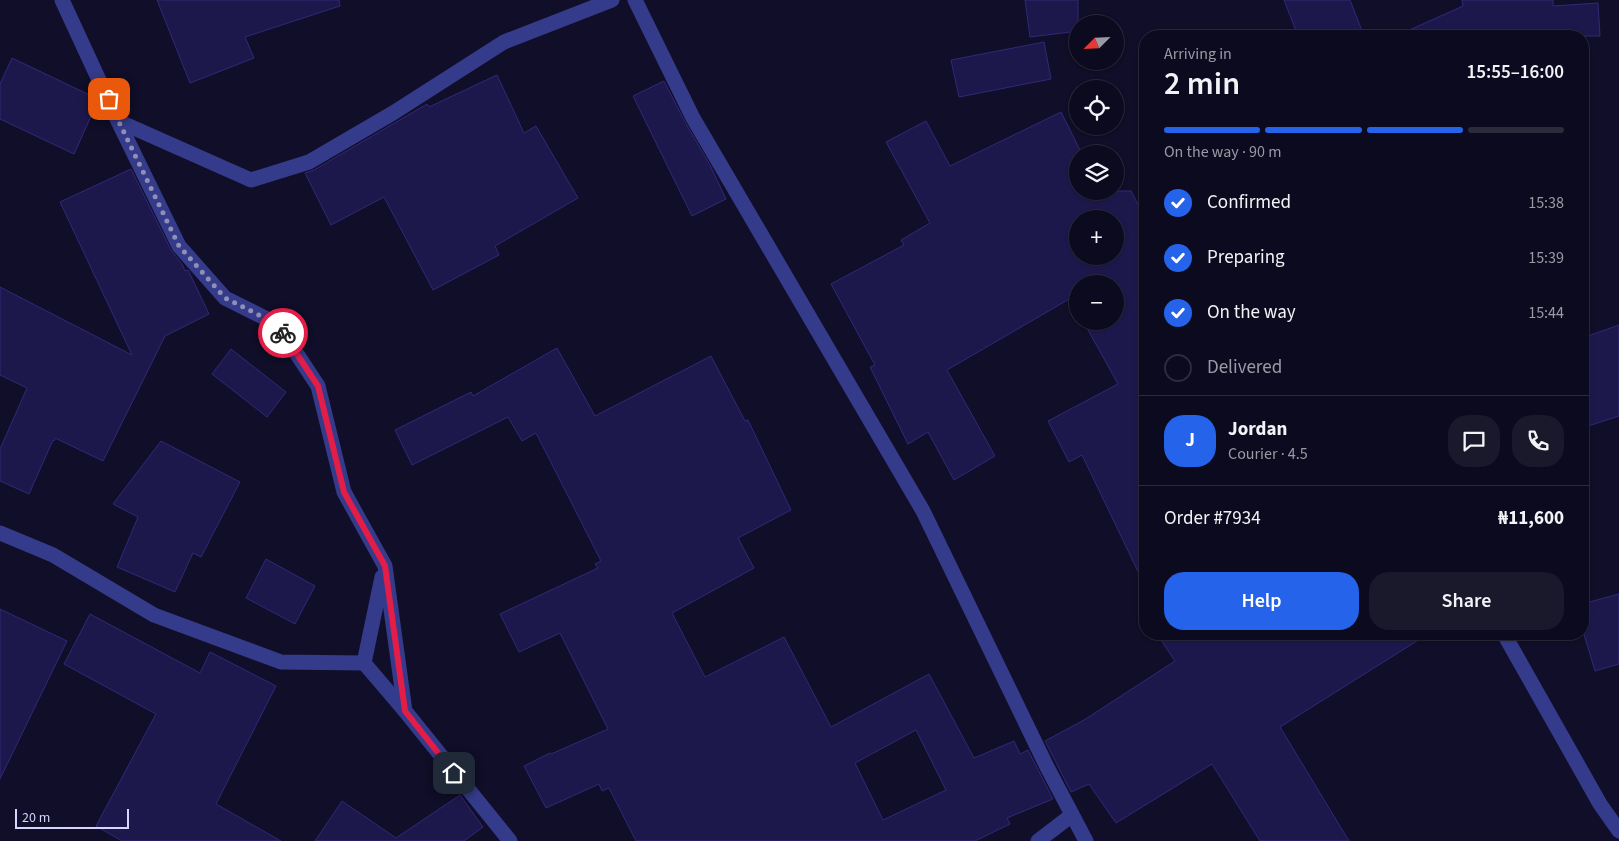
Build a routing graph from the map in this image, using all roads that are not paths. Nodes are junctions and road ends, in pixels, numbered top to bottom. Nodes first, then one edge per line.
1 (62, 0) edge
2 (612, 0) edge
3 (635, 0) edge
4 (118, 120) junction
5 (0, 533) edge
6 (385, 566) junction
7 (1507, 640) edge
8 (364, 663) junction
9 (405, 711) junction
10 (1072, 816) junction
11 (1619, 831) edge
12 (510, 841) edge
13 (1038, 841) edge
14 (1086, 841) edge

1 - 4 street
2 - 4 street
3 - 10 street
4 - 6 street
5 - 8 street
6 - 8 street
6 - 9 street
7 - 11 street
8 - 9 street
9 - 12 street
10 - 13 street
10 - 14 street

